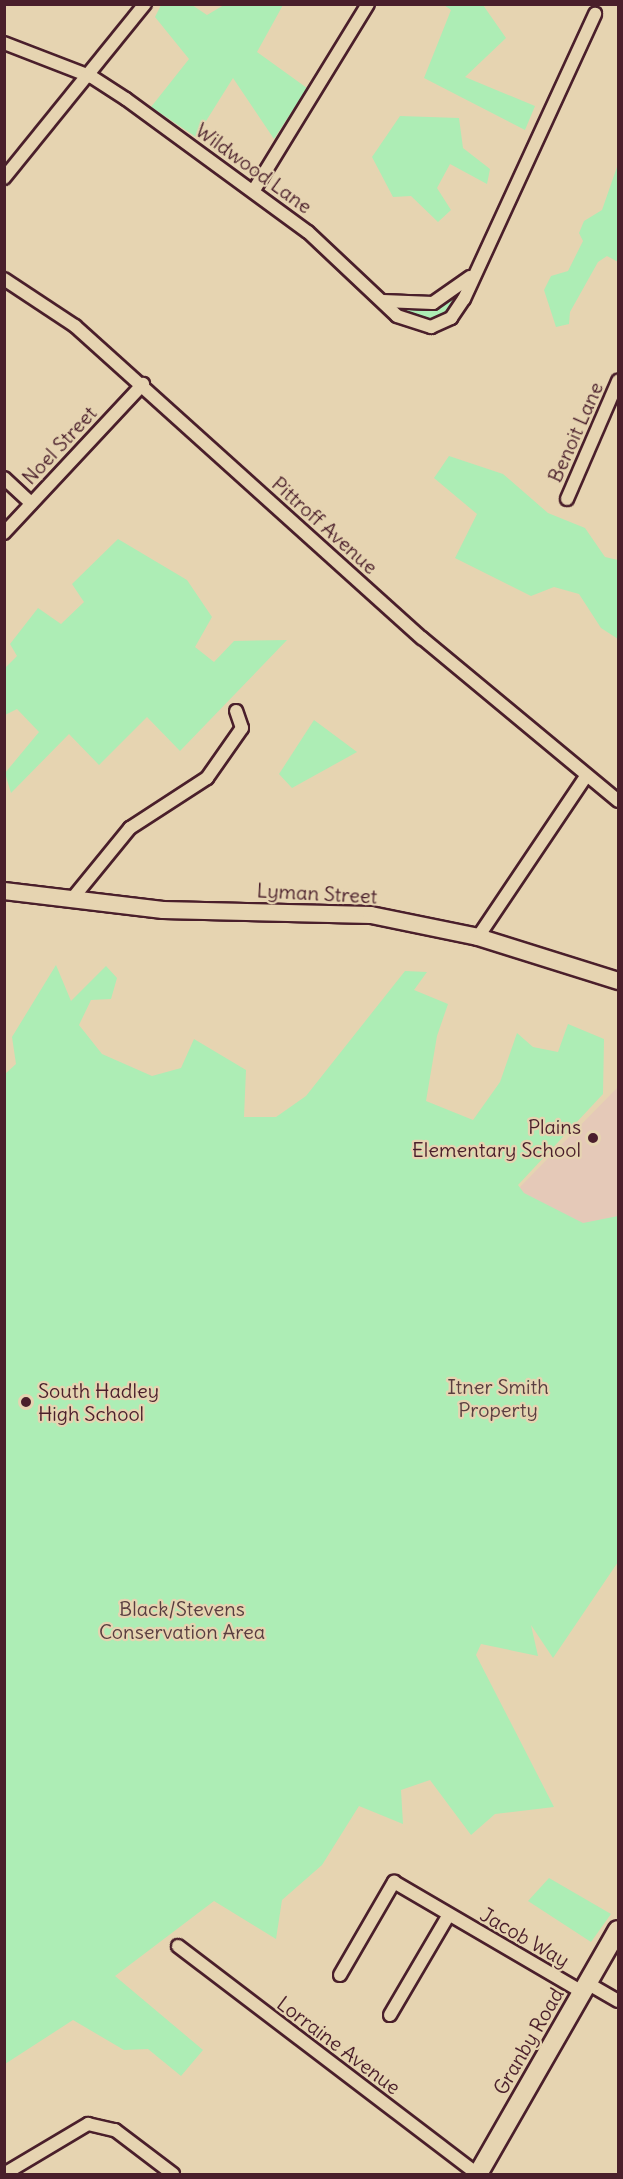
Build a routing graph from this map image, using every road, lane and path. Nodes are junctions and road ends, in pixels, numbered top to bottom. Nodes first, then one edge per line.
1 (368, 4) edge
2 (139, 7) edge
3 (595, 14) dead end
4 (4, 43) edge
5 (92, 77) junction
6 (4, 178) edge
7 (254, 190) junction
8 (471, 276) junction
9 (4, 279) edge
10 (383, 301) junction
11 (618, 381) edge
12 (143, 384) junction
13 (4, 478) edge
14 (567, 500) dead end
15 (31, 503) junction
16 (4, 533) edge
17 (236, 711) dead end
18 (586, 776) junction
19 (618, 801) edge
20 (4, 891) edge
21 (72, 899) junction
22 (478, 937) junction
23 (618, 981) edge
24 (448, 1916) junction
25 (618, 1930) edge
26 (178, 1946) dead end
27 (340, 1975) dead end
28 (585, 1988) junction
29 (618, 2001) edge
30 (390, 2015) dead end
31 (4, 2174) edge
32 (173, 2175) edge
33 (477, 2175) edge

1 - 7 street
2 - 5 street
3 - 8 street, Wildwood Lane
4 - 5 street, Wildwood Lane
5 - 6 street
5 - 7 street, Wildwood Lane
7 - 10 street, Wildwood Lane
8 - 10 street, Wildwood Lane
8 - 10 street, Wildwood Lane
9 - 12 street, Pittroff Avenue
11 - 14 street, Benoit Lane
12 - 15 street, Noel Street
12 - 18 street, Pittroff Avenue
13 - 15 street
15 - 16 street, Noel Street
17 - 21 street
18 - 19 street, Pittroff Avenue
18 - 22 street
20 - 21 main road, Lyman Street
21 - 22 main road, Lyman Street
22 - 23 main road, Lyman Street
24 - 27 street, Jacob Way
24 - 28 street, Jacob Way
24 - 30 street, Jacob Way
25 - 28 main road, Granby Road
26 - 33 street, Lorraine Avenue
28 - 29 street, Jacob Way
28 - 33 main road, Granby Road
31 - 32 street

